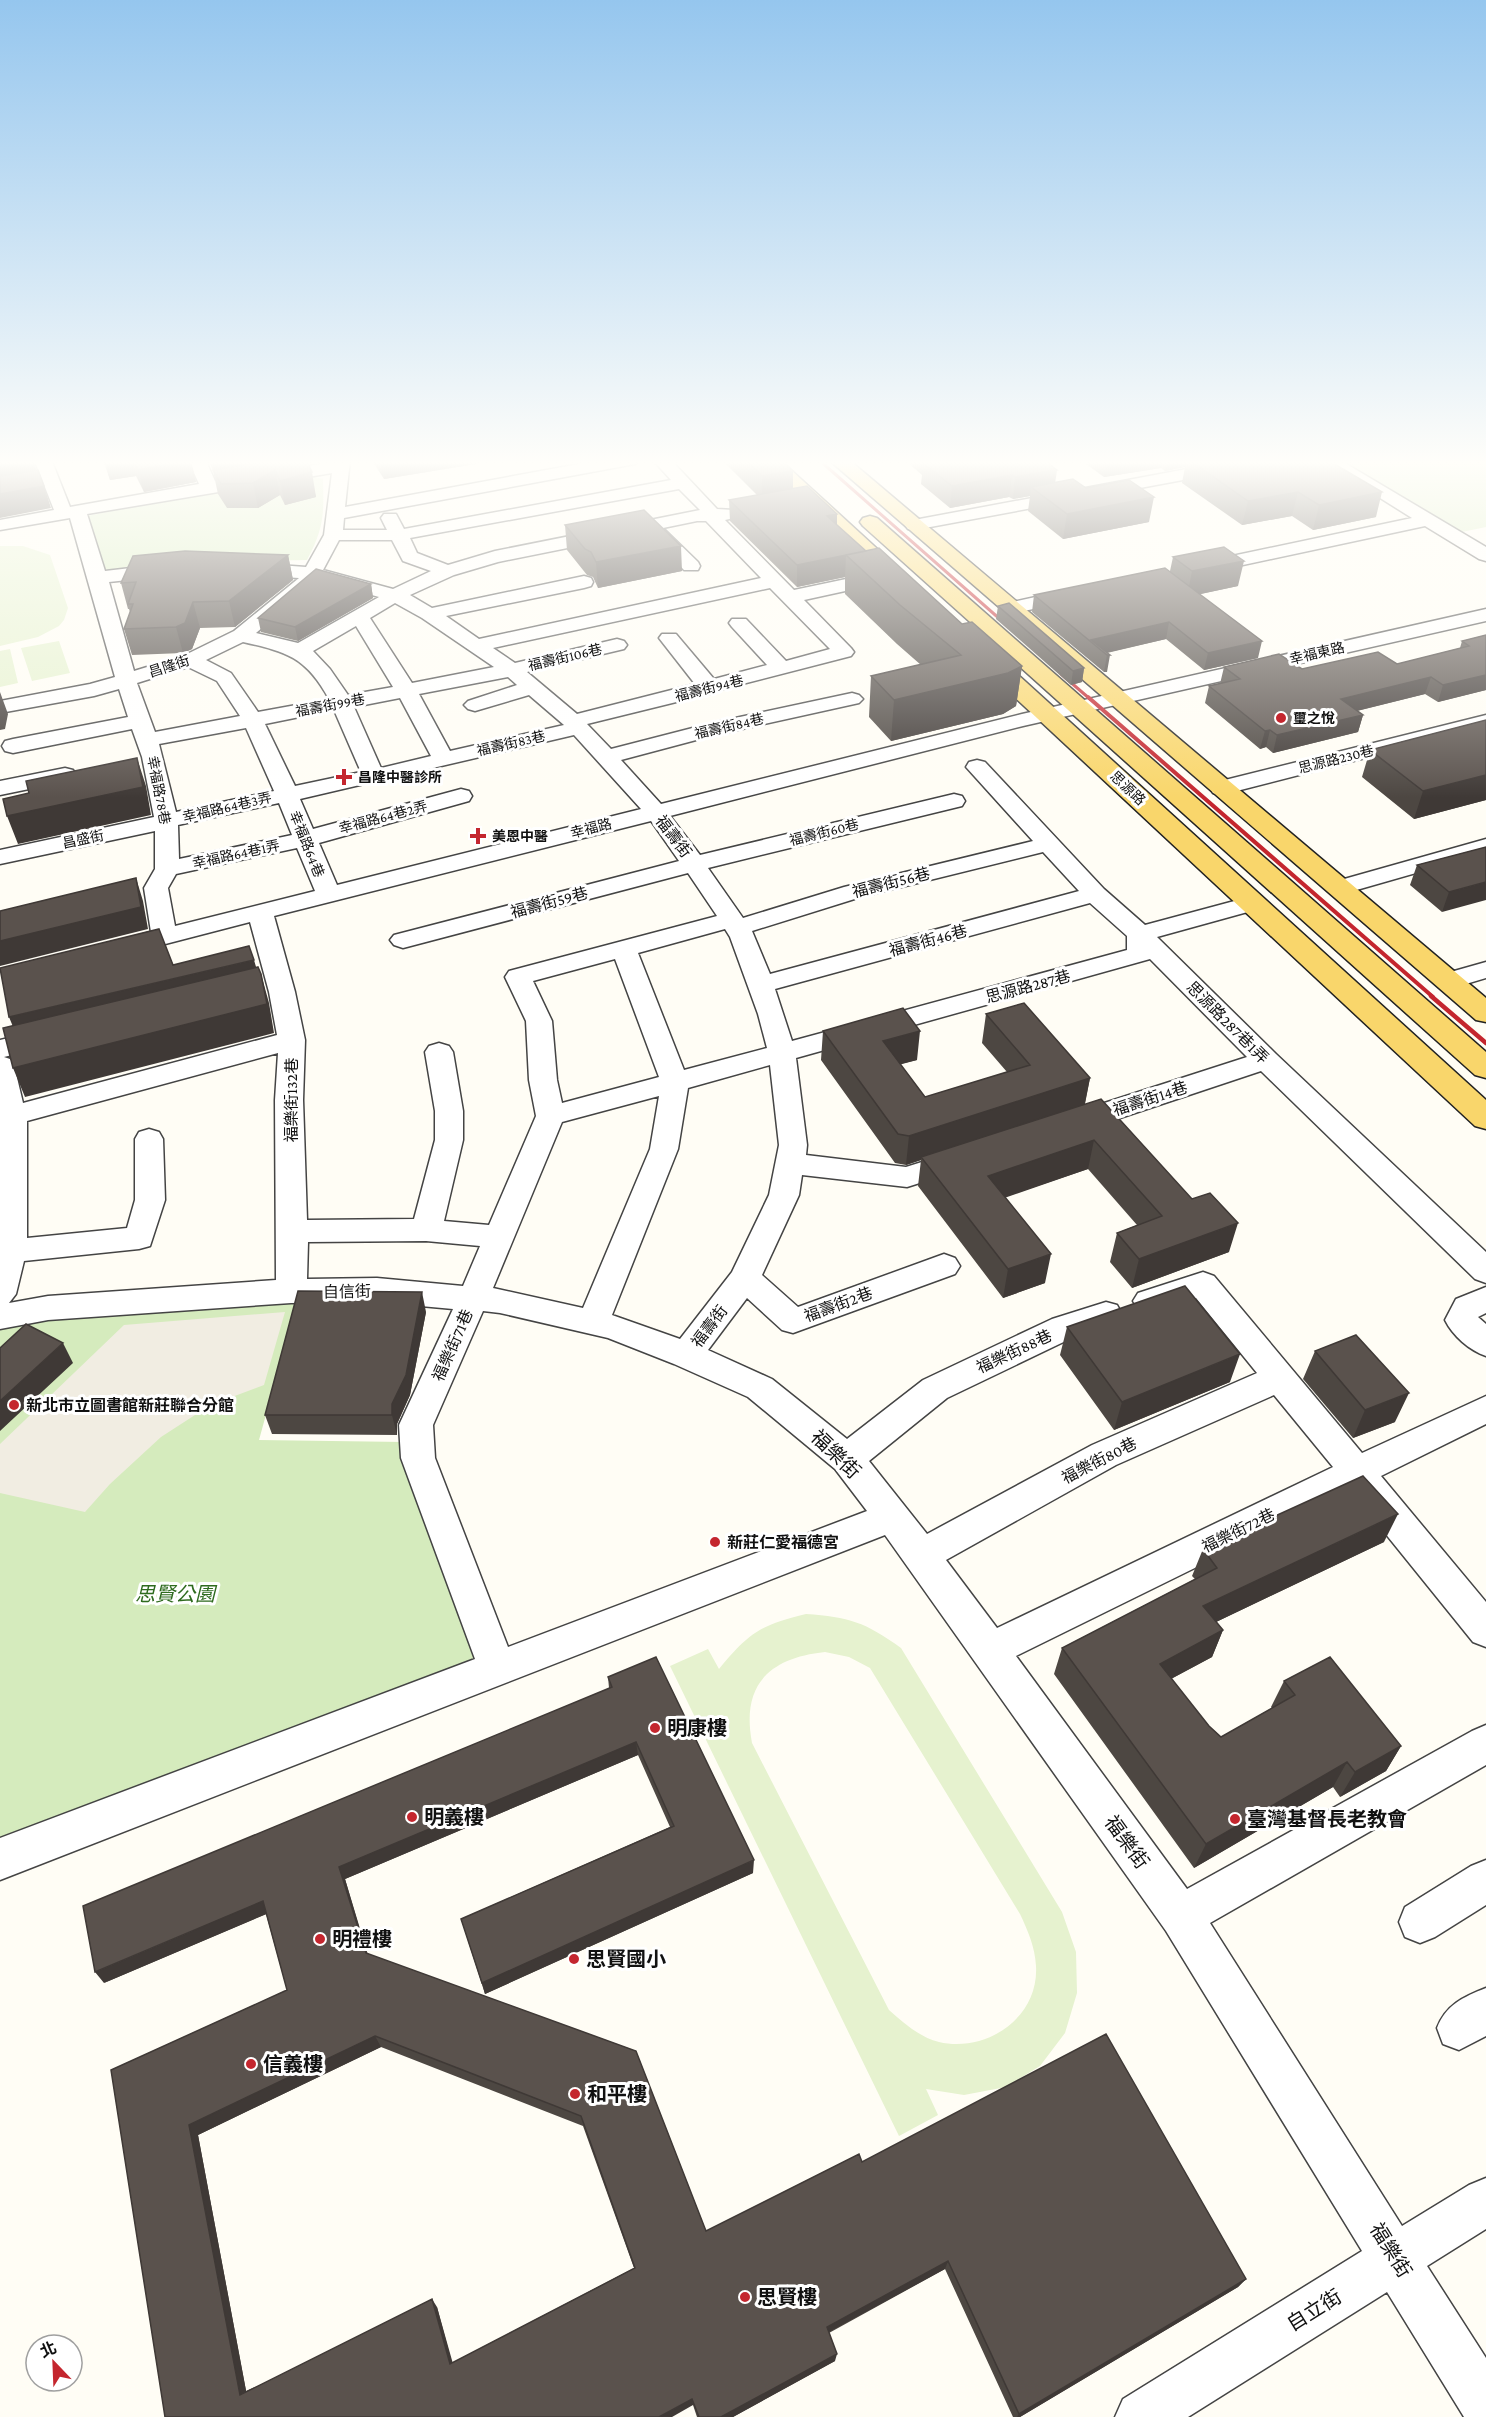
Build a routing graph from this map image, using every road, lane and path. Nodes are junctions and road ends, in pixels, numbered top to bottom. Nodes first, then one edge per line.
1 (97, 572) edge
2 (151, 572) edge
3 (293, 572) edge
4 (445, 572) edge
5 (766, 572) edge
6 (891, 572) edge
7 (926, 572) edge
8 (968, 572) edge
9 (312, 573) junction
10 (895, 575) junction
11 (99, 577) junction
12 (775, 581) junction
13 (584, 582) edge
14 (912, 591) edge
15 (1091, 591) edge
16 (395, 595) junction
17 (790, 597) junction
18 (1010, 608) junction
19 (429, 614) junction
20 (1486, 615) edge
21 (359, 616) junction
22 (739, 623) dead end
23 (241, 635) junction
24 (669, 638) dead end
25 (478, 645) junction
26 (617, 645) dead end
27 (973, 646) edge
28 (299, 651) junction
29 (190, 660) junction
30 (782, 669) junction
31 (512, 670) junction
32 (126, 680) junction
33 (533, 687) junction
34 (710, 688) junction
35 (406, 690) junction
36 (1116, 698) junction
37 (852, 699) dead end
38 (340, 703) junction
39 (476, 705) dead end
40 (0, 707) edge
41 (1079, 707) junction
42 (1047, 714) junction
43 (253, 720) junction
44 (1486, 721) edge
45 (576, 724) junction
46 (147, 739) junction
47 (13, 746) dead end
48 (443, 758) junction
49 (608, 758) junction
50 (130, 762) edge
51 (977, 767) dead end
52 (84, 771) edge
53 (374, 776) junction
54 (1221, 788) junction
55 (0, 789) edge
56 (287, 794) junction
57 (461, 796) dead end
58 (954, 801) dead end
59 (656, 812) junction
60 (166, 821) junction
61 (305, 839) junction
62 (1049, 844) junction
63 (1486, 846) edge
64 (0, 857) edge
65 (694, 864) junction
66 (152, 883) junction
67 (1339, 888) junction
68 (327, 894) junction
69 (1095, 894) junction
70 (1253, 903) junction
71 (260, 912) junction
72 (734, 924) junction
73 (1140, 934) junction
74 (164, 936) junction
75 (404, 940) dead end
76 (120, 947) edge
77 (624, 949) junction
78 (1486, 970) edge
79 (1449, 981) junction
80 (761, 985) junction
81 (1486, 1013) edge
82 (70, 1032) edge
83 (291, 1040) junction
84 (0, 1049) edge
85 (439, 1052) dead end
86 (782, 1053) junction
87 (1266, 1060) junction
88 (0, 1065) edge
89 (1486, 1068) edge
90 (675, 1083) junction
91 (550, 1116) junction
92 (1486, 1118) edge
93 (8, 1121) edge
94 (1053, 1130) edge
95 (150, 1139) dead end
96 (986, 1152) edge
97 (789, 1163) junction
98 (426, 1230) junction
99 (294, 1231) junction
100 (499, 1237) junction
101 (11, 1251) junction
102 (944, 1266) dead end
103 (1486, 1270) edge
104 (745, 1278) junction
105 (291, 1291) junction
106 (0, 1294) edge
107 (473, 1299) junction
108 (1486, 1299) edge
109 (0, 1317) edge
110 (593, 1323) junction
111 (1486, 1343) edge
112 (686, 1355) junction
113 (1281, 1377) junction
114 (1486, 1409) edge
115 (847, 1459) junction
116 (1358, 1472) junction
117 (892, 1517) junction
118 (922, 1555) junction
119 (1486, 1630) edge
120 (990, 1650) junction
121 (497, 1668) junction
122 (1486, 1744) edge
123 (0, 1858) edge
124 (1486, 1881) edge
125 (1181, 1916) junction
126 (1420, 1922) dead end
127 (1486, 2202) edge
128 (1396, 2259) junction
129 (1486, 2405) edge
130 (1141, 2417) edge

1 - 11 street, 幸福路78巷
2 - 11 street
3 - 9 street, 福壽街
4 - 16 street
5 - 12 street
6 - 10 main road
7 - 41 main road, 思源路
8 - 18 main road
9 - 16 street, 福壽街
9 - 23 street, 昌隆街
10 - 14 main road
10 - 17 street
11 - 32 street, 幸福路78巷
12 - 17 street
12 - 25 street
13 - 19 street
15 - 18 street
16 - 19 street, 福壽街
16 - 21 street
17 - 30 street, 福壽街94巷
18 - 36 main road
19 - 25 street, 福壽街
20 - 36 street, 幸福東路
21 - 28 street
21 - 35 street
22 - 30 street
23 - 28 street
23 - 29 street, 昌隆街
24 - 34 street
25 - 31 street, 福壽街
26 - 31 street, 福壽街106巷
27 - 42 main road, 思源路
28 - 38 street
29 - 32 street, 昌隆街
29 - 43 street, 幸福路64巷
30 - 34 street, 福壽街94巷
31 - 33 street, 福壽街
31 - 35 street, 福壽街99巷
32 - 40 street, 昌隆街
32 - 46 street, 幸福路78巷
33 - 39 street
33 - 45 street, 福壽街
34 - 45 street, 福壽街94巷
35 - 38 street, 福壽街99巷
35 - 48 street
36 - 41 street, 幸福東路
36 - 54 main road
37 - 49 street, 福壽街84巷
38 - 43 street, 福壽街99巷
38 - 53 street
41 - 42 street, 幸福路
41 - 89 main road, 思源路
42 - 59 street, 幸福路
42 - 70 main road, 思源路
43 - 46 street, 福壽街99巷
43 - 56 street, 幸福路64巷
44 - 54 street, 思源路230巷
45 - 48 street, 福壽街83巷
45 - 49 street, 福壽街
46 - 47 street
46 - 50 street
46 - 60 street, 幸福路78巷
48 - 53 street, 福壽街83巷
49 - 59 street, 福壽街
51 - 62 street, 思源路287巷1弄
52 - 55 street
53 - 56 street, 幸福路64巷3弄
54 - 67 main road
56 - 60 street, 幸福路64巷3弄
56 - 61 street, 幸福路64巷
57 - 61 street, 幸福路64巷2弄
58 - 65 street, 福壽街60巷
59 - 65 street, 福壽街
59 - 68 street, 幸福路
60 - 64 street, 昌盛街
60 - 66 street, 幸福路78巷
61 - 66 street, 幸福路64巷1弄
61 - 68 street, 幸福路64巷
62 - 69 street, 思源路287巷1弄
62 - 72 street, 福壽街56巷
63 - 67 street
65 - 72 street, 福壽街
65 - 75 street, 福壽街59巷
66 - 74 street, 幸福路78巷
67 - 79 main road
68 - 71 street, 幸福路
69 - 73 street, 思源路287巷1弄
69 - 80 street, 福壽街46巷
70 - 73 street
70 - 92 main road, 思源路
71 - 74 street, 幸福路
71 - 83 street, 福樂街132巷
72 - 77 street, 福壽街56巷
72 - 80 street, 福壽街
73 - 86 street, 思源路287巷
73 - 87 street, 思源路287巷1弄
74 - 76 street, 幸福路
77 - 90 street
77 - 91 street, 福壽街56巷
78 - 79 street
79 - 81 main road
80 - 86 street, 福壽街
82 - 84 street
83 - 93 street
83 - 99 street, 福樂街132巷
85 - 98 street
86 - 90 street
86 - 97 street, 福壽街
87 - 94 street, 福壽街14巷
87 - 103 street, 思源路287巷1弄
88 - 93 street
90 - 91 street
90 - 110 street
91 - 100 street, 福樂街71巷
93 - 101 street
95 - 101 street
96 - 97 street
97 - 104 street, 福壽街
98 - 99 street
98 - 100 street
99 - 105 street, 福樂街132巷
100 - 107 street, 福樂街71巷
101 - 106 street
102 - 104 street, 福壽街2巷
104 - 112 street, 福壽街
105 - 107 street, 自信街
105 - 109 street, 自信街
107 - 110 street, 自信街
107 - 121 street, 福樂街71巷
108 - 111 street
110 - 112 street, 自信街
112 - 115 street, 福樂街
113 - 115 street, 福樂街88巷
113 - 116 street
113 - 118 street, 福樂街80巷
114 - 116 street, 福樂街72巷
115 - 117 street, 福樂街
116 - 119 street
116 - 120 street, 福樂街72巷
117 - 118 street, 福樂街
117 - 121 street
118 - 120 street, 福樂街
120 - 125 street, 福樂街
121 - 123 street
122 - 125 street
124 - 126 street
125 - 128 street, 福樂街
127 - 128 street, 自立街
128 - 129 street, 福樂街
128 - 130 street, 自立街

